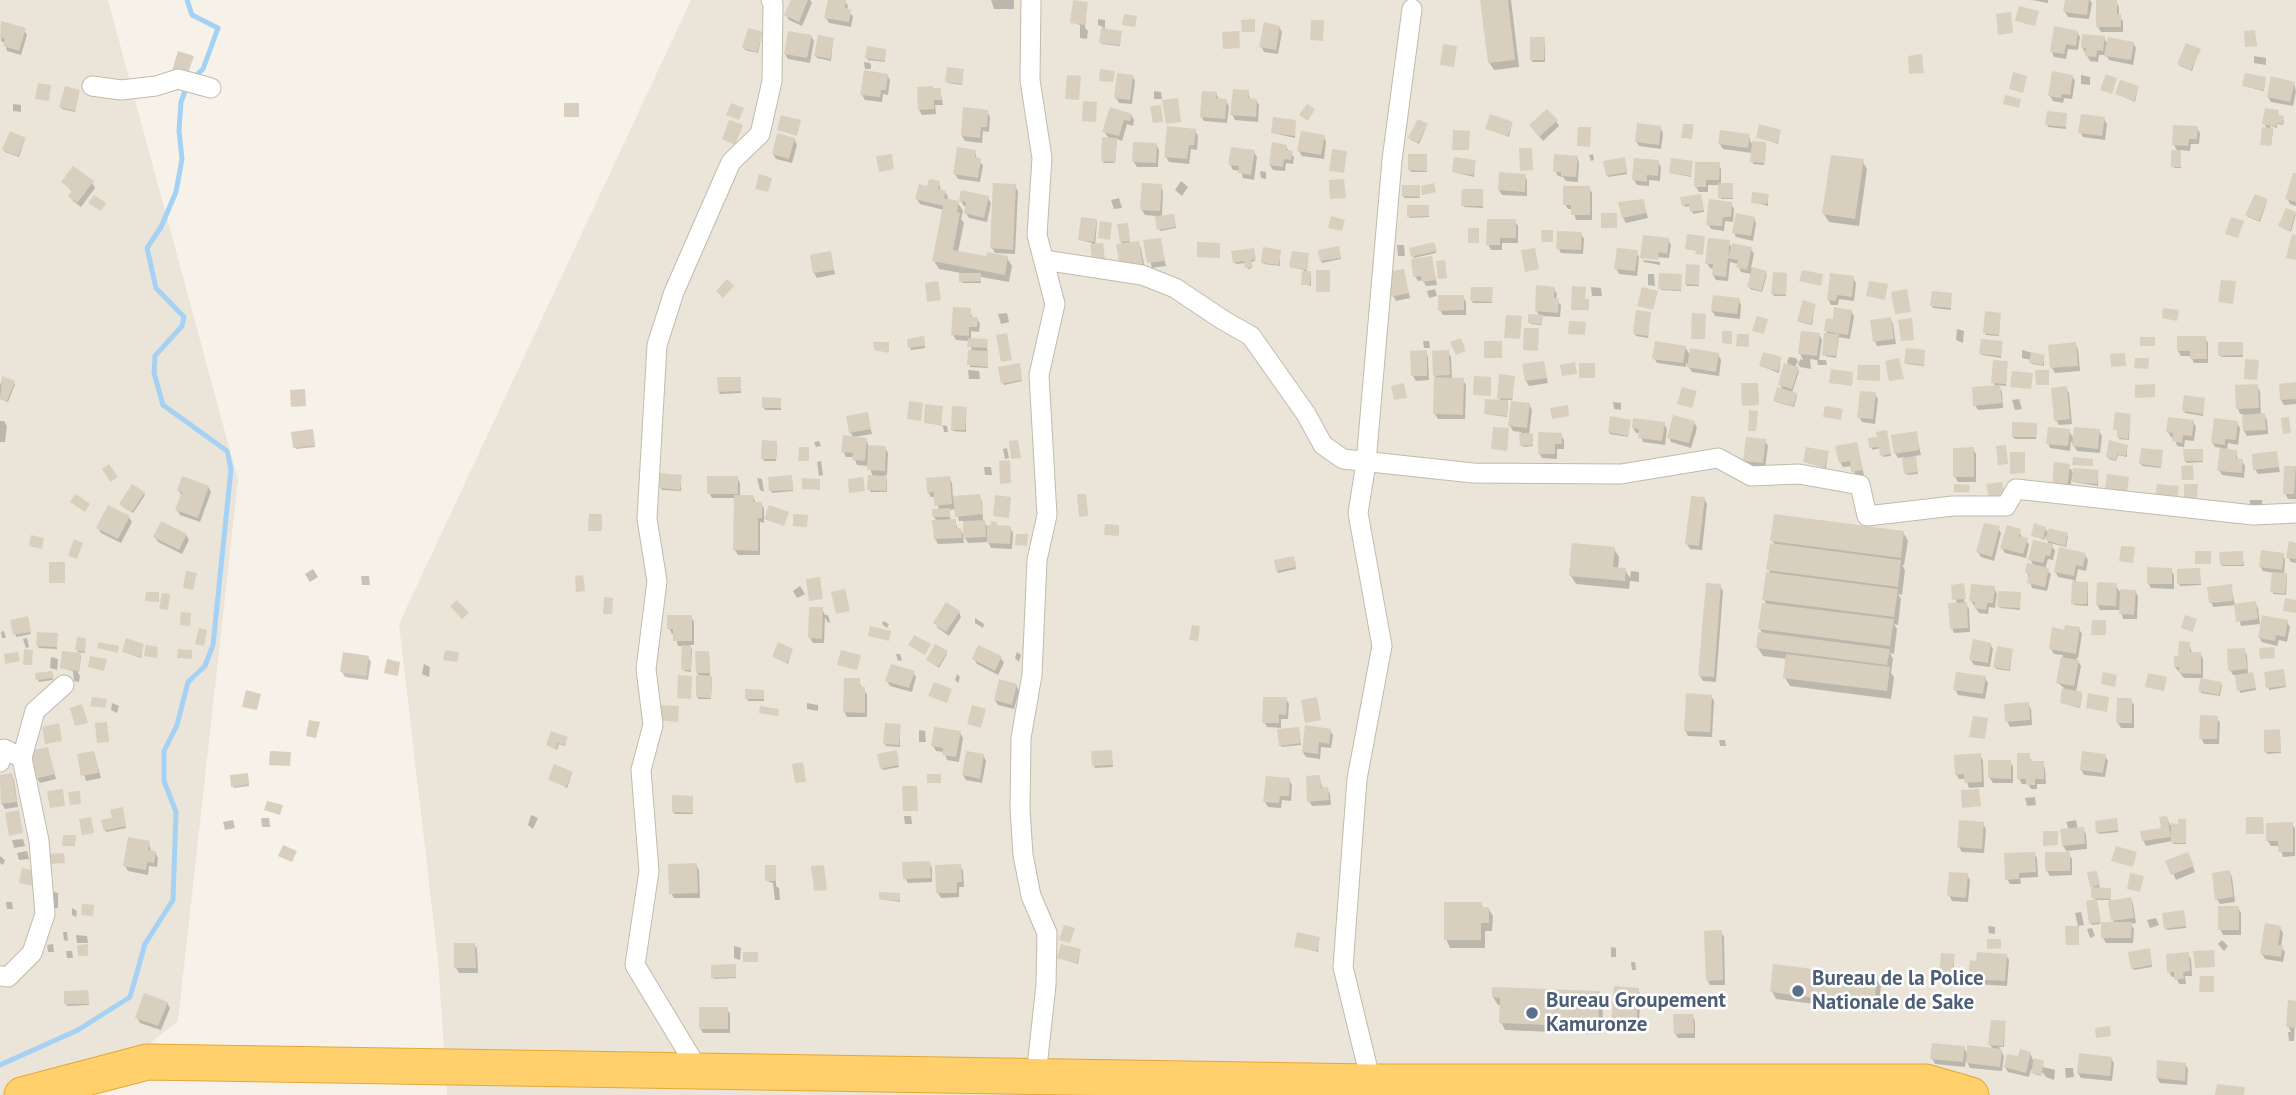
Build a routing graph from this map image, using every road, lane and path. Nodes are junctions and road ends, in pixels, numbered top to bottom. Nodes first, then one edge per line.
1 (771, 0) edge
2 (1031, 0) edge
3 (1412, 9) dead end
4 (92, 86) dead end
5 (211, 88) dead end
6 (1044, 260) junction
7 (1366, 463) junction
8 (2296, 513) edge
9 (64, 685) dead end
10 (22, 758) junction
11 (0, 762) edge
12 (0, 976) edge
13 (699, 1071) junction
14 (1036, 1076) junction
15 (1371, 1082) junction
16 (22, 1095) edge
17 (1971, 1095) edge

1 - 13 street
2 - 6 street
3 - 7 street
4 - 5 street
6 - 7 street
6 - 14 street
7 - 8 street
7 - 15 street
9 - 10 street
10 - 11 street
10 - 12 street
13 - 14 highway
13 - 16 highway
14 - 15 highway
15 - 17 highway

